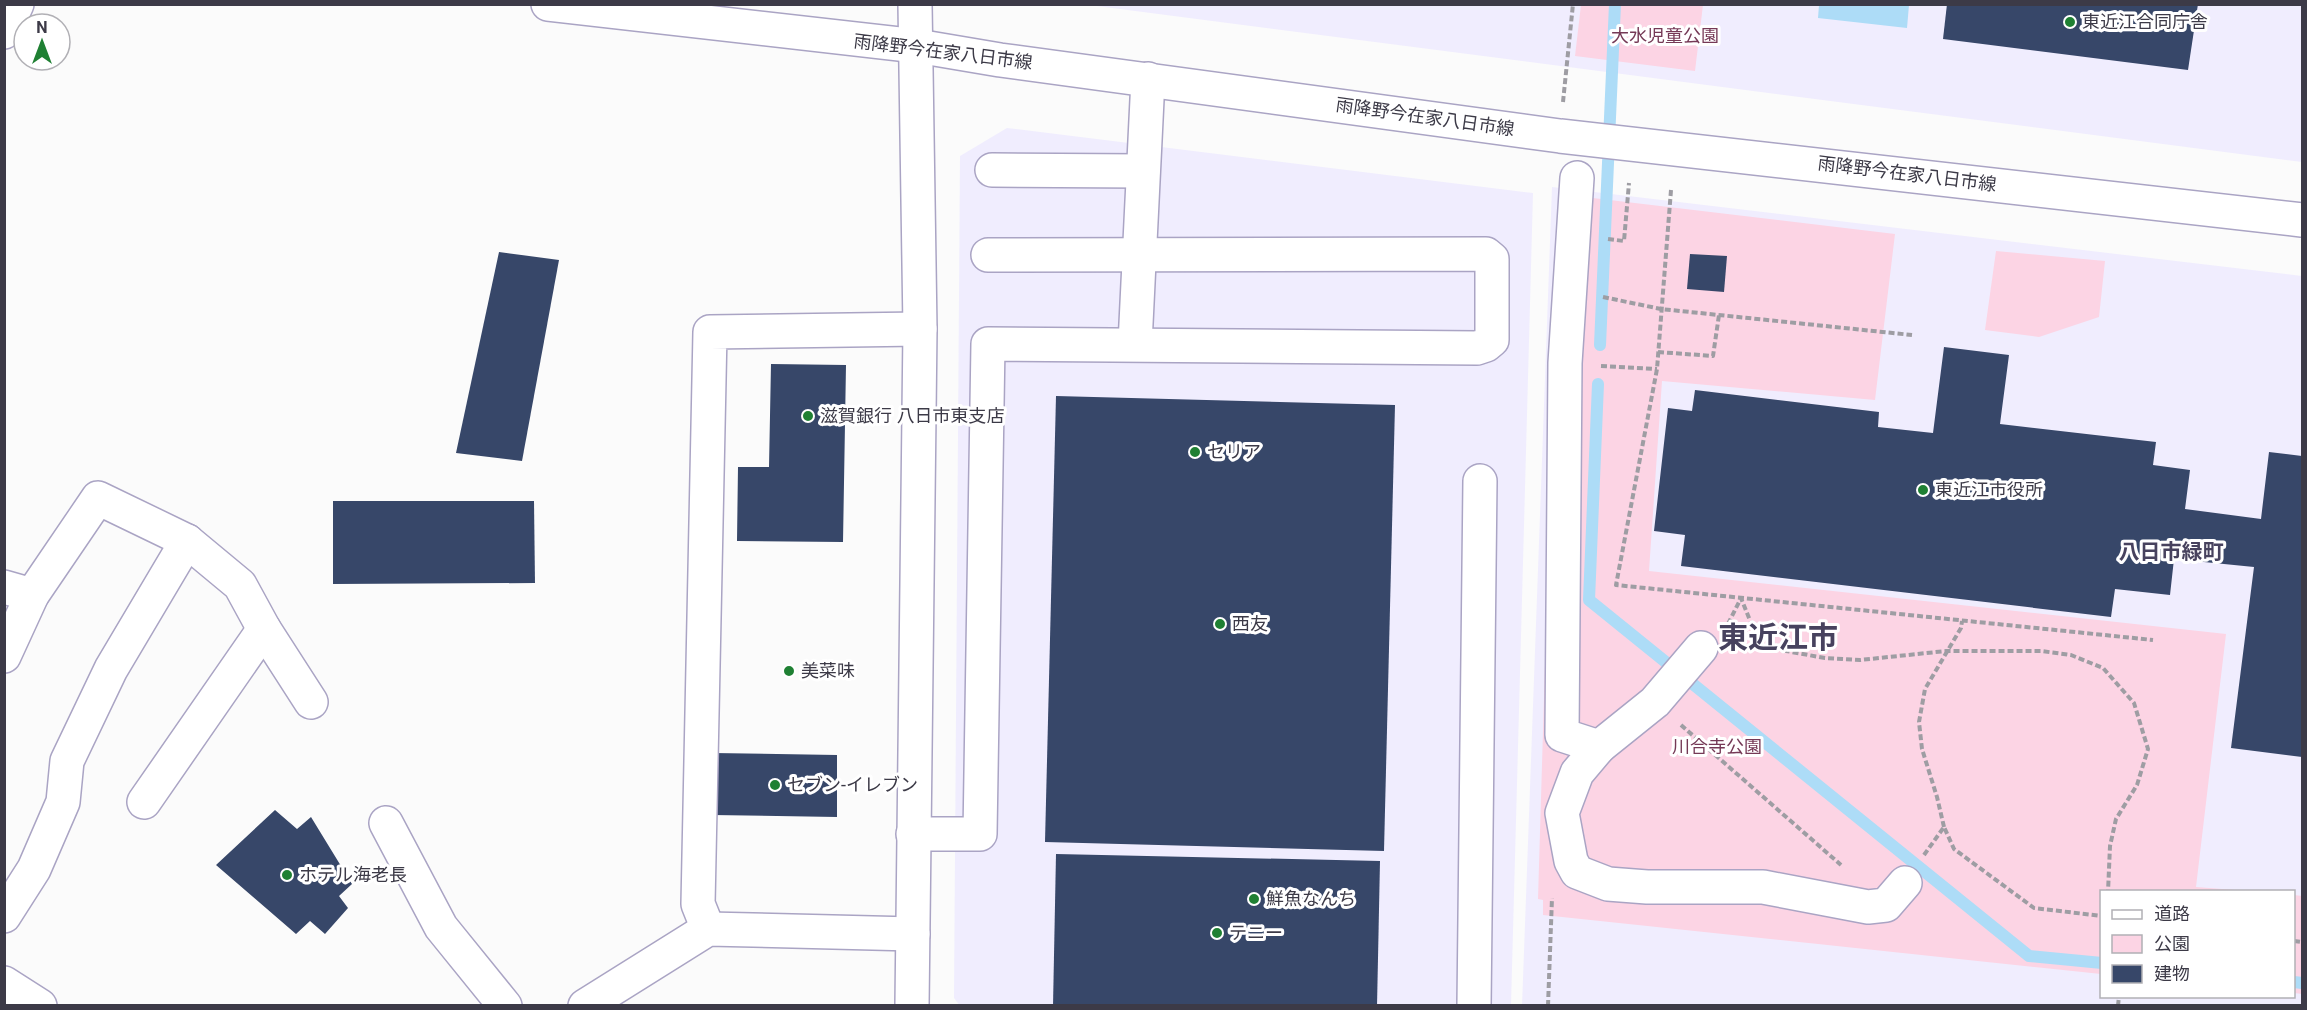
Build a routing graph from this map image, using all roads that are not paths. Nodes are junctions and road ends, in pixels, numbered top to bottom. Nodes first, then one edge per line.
1 (17, 4) edge
2 (548, 4) edge
3 (915, 4) edge
4 (4, 32) edge
5 (917, 46) junction
6 (1148, 79) junction
7 (992, 170) dead end
8 (1143, 171) junction
9 (1576, 178) dead end
10 (2302, 220) edge
11 (988, 255) dead end
12 (1140, 256) junction
13 (921, 329) junction
14 (1135, 344) junction
15 (1480, 481) dead end
16 (188, 541) junction
17 (18, 591) edge
18 (264, 629) junction
19 (1701, 648) road end
20 (4, 656) edge
21 (311, 702) dead end
22 (1599, 747) junction
23 (144, 802) dead end
24 (386, 823) dead end
25 (913, 834) junction
26 (1896, 894) road end
27 (4, 916) edge
28 (708, 929) junction
29 (913, 934) junction
30 (4, 983) edge
31 (40, 1005) edge
32 (505, 1005) edge
33 (585, 1005) edge
34 (912, 1005) edge
35 (1474, 1005) edge

1 - 4 street
2 - 5 street, 雨降野今在家八日市線
3 - 5 street
5 - 6 street, 雨降野今在家八日市線
5 - 13 street
6 - 8 street
6 - 10 street, 雨降野今在家八日市線
7 - 8 street
8 - 12 street
9 - 22 street
11 - 12 street
12 - 14 street
12 - 14 street
13 - 25 street
13 - 28 street
14 - 25 street
15 - 35 street
16 - 17 street
16 - 18 street
16 - 27 street
17 - 20 street
18 - 21 street
18 - 23 street
19 - 22 street
22 - 26 street
24 - 32 street
25 - 29 street
28 - 29 street
28 - 33 street
29 - 34 street
30 - 31 street

